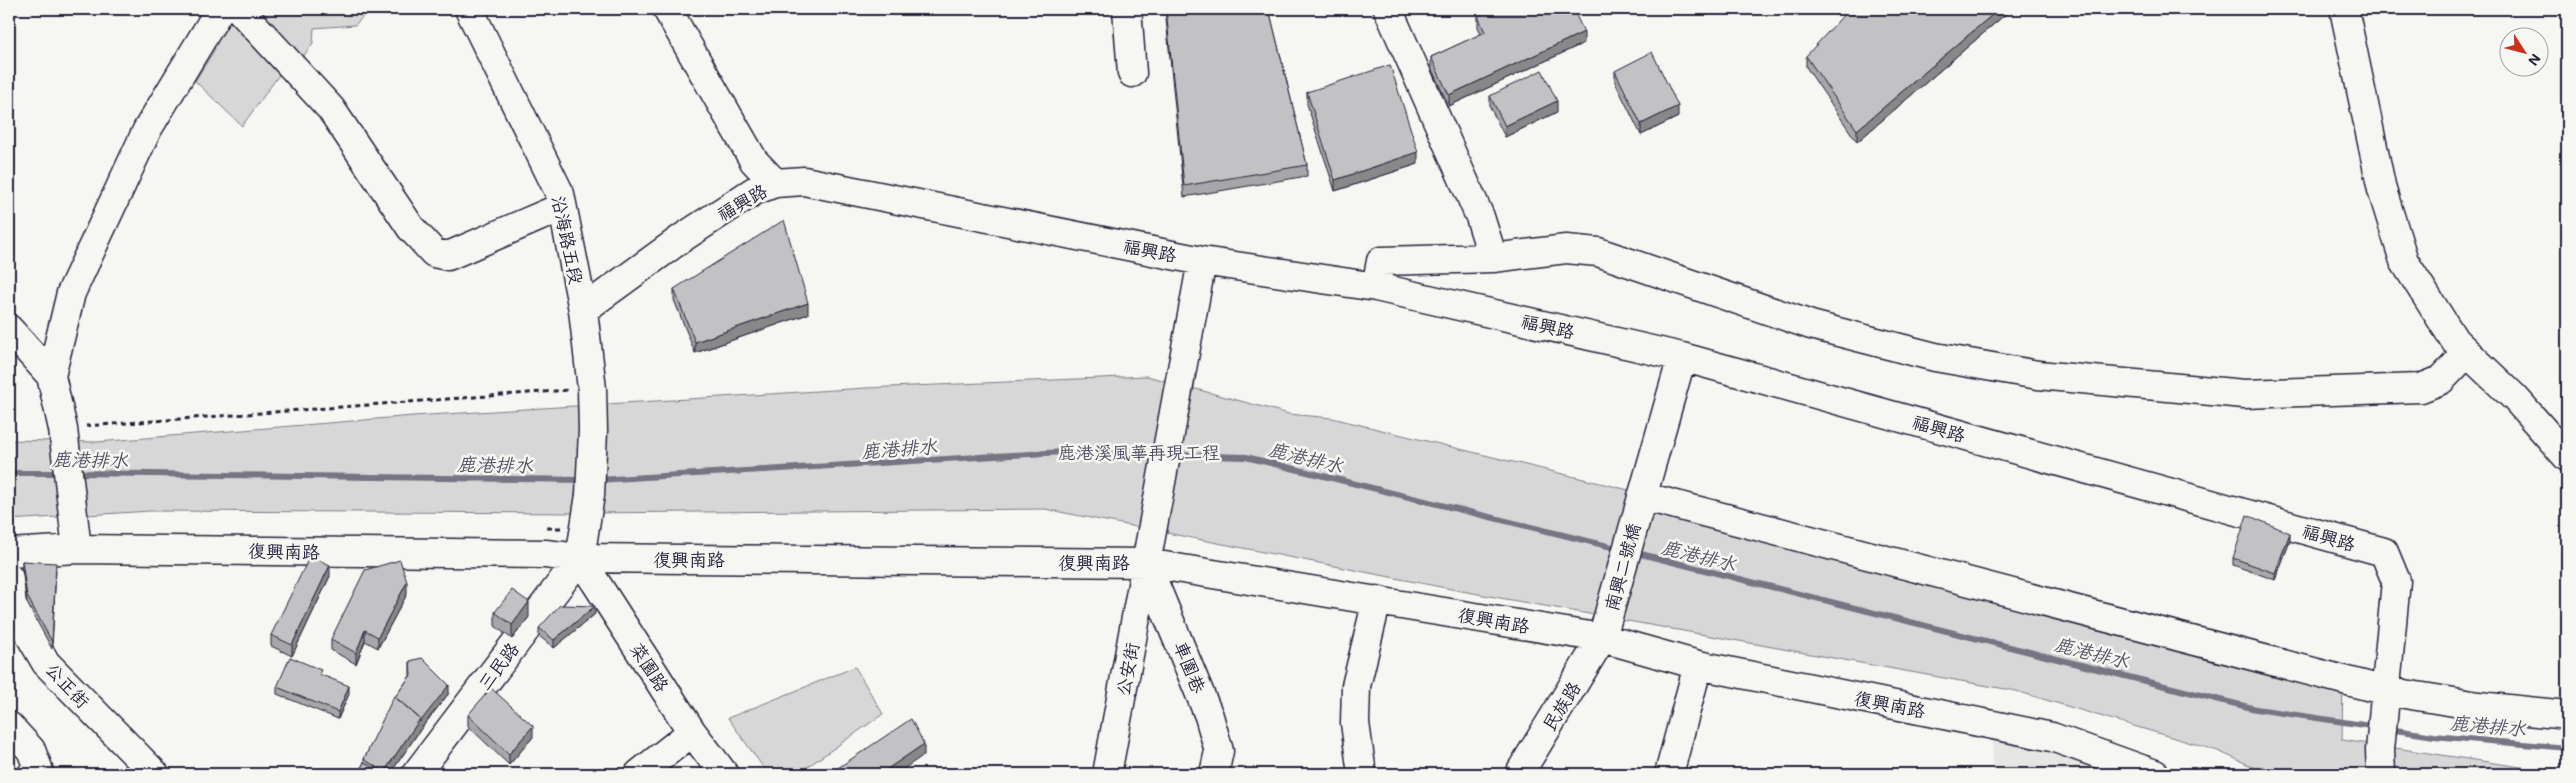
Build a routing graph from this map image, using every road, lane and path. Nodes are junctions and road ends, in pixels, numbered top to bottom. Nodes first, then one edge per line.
1 (220, 9) edge
2 (239, 9) edge
3 (469, 9) edge
4 (667, 9) edge
5 (1127, 9) edge
6 (1388, 9) edge
7 (2344, 9) edge
8 (1132, 73) dead end
9 (775, 183) junction
10 (562, 207) junction
11 (1493, 258) junction
12 (1202, 261) junction
13 (1376, 287) junction
14 (583, 310) junction
15 (9, 329) edge
16 (2467, 353) junction
17 (1682, 357) junction
18 (51, 376) junction
19 (592, 389) junction
20 (69, 428) junction
21 (2567, 457) edge
22 (1642, 496) junction
23 (78, 549) junction
24 (9, 553) edge
25 (580, 558) junction
26 (1146, 563) junction
27 (10, 596) edge
28 (1377, 600) junction
29 (1602, 638) junction
30 (1698, 665) junction
31 (2385, 696) junction
32 (2567, 715) edge
33 (9, 726) edge
34 (692, 732) junction
35 (2380, 762) edge
36 (32, 774) edge
37 (155, 774) edge
38 (417, 774) edge
39 (639, 774) edge
40 (724, 774) edge
41 (1107, 774) edge
42 (1214, 774) edge
43 (1362, 774) edge
44 (1519, 774) edge
45 (1669, 774) edge
46 (2155, 774) edge

1 - 18 street
2 - 10 street
3 - 10 street, 沿海路五段
4 - 9 street
5 - 8 street
6 - 11 street
7 - 16 street
9 - 12 street, 福興路
9 - 14 street, 福興路
10 - 14 street, 沿海路五段
11 - 13 street
11 - 16 street
12 - 13 street, 福興路
12 - 26 street, 公安街
13 - 17 street, 福興路
14 - 19 street, 沿海路五段
15 - 18 street
16 - 21 street
17 - 22 street, 南興二號橋
17 - 31 street, 福興路
18 - 20 street
19 - 20 path
19 - 25 street, 沿海路五段
20 - 23 street
22 - 29 street, 南興二號橋
22 - 31 street
23 - 24 street, 復興南路
23 - 25 street, 復興南路
25 - 26 street, 復興南路
25 - 34 street, 菜園路
25 - 38 street, 三民路
26 - 28 street, 復興南路
26 - 41 street, 公安街
26 - 42 street, 車圍巷
27 - 37 street, 公正街
28 - 29 street, 復興南路
28 - 43 street
29 - 30 street, 復興南路
29 - 44 street, 民族路
30 - 45 street
30 - 46 street, 復興南路
31 - 32 street
31 - 35 street
33 - 36 street
34 - 39 street
34 - 40 street, 菜園路

